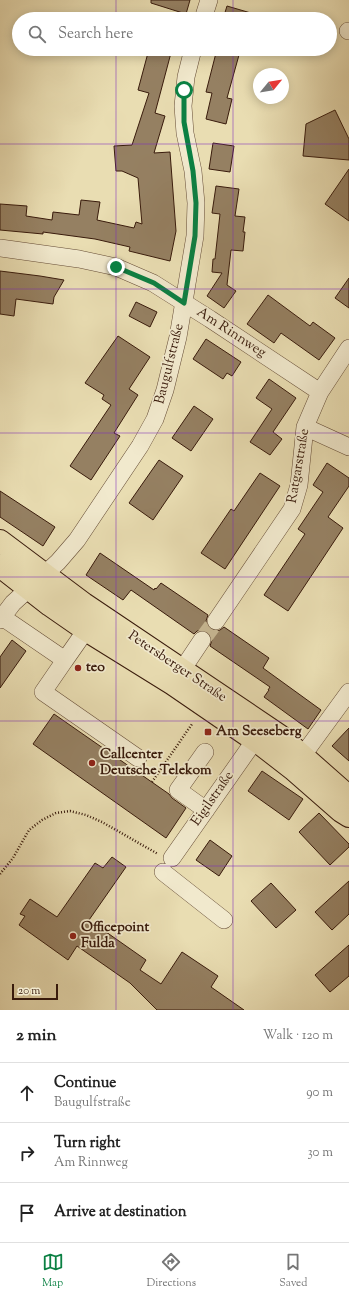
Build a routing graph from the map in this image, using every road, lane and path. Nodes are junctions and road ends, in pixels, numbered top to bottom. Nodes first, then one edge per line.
1 (209, 0) edge
2 (205, 12) edge
3 (191, 56) edge
4 (0, 248) edge
5 (184, 303) junction
6 (349, 348) edge
7 (344, 365) edge
8 (320, 392) junction
9 (305, 427) junction
10 (349, 447) edge
11 (0, 541) edge
12 (0, 566) edge
13 (45, 574) junction
14 (29, 588) junction
15 (1, 619) edge
16 (216, 621) tunnel mouth
17 (86, 630) junction
18 (202, 640) tunnel mouth
19 (65, 660) junction
20 (182, 670) junction
21 (349, 692) edge
22 (192, 724) dead end
23 (255, 740) junction
24 (205, 752) dead end
25 (303, 755) junction
26 (138, 758) dead end
27 (152, 782) dead end
28 (349, 797) edge
29 (206, 810) junction
30 (349, 816) edge
31 (172, 858) joint
32 (163, 872) dead end
33 (0, 874) edge
34 (224, 920) dead end

1 - 2 street
3 - 5 street, Baugulfstraße
4 - 5 street, Am Rinnweg
5 - 8 street, Am Rinnweg
5 - 13 street, Baugulfstraße
6 - 7 street, Ratgarstraße
7 - 8 street, Ratgarstraße
8 - 9 street, Ratgarstraße
9 - 10 street
9 - 16 street, Ratgarstraße
11 - 13 main road, Petersberger Straße
12 - 14 main road, Petersberger Straße
13 - 14 street, Baugulfstraße
13 - 20 main road, Petersberger Straße
14 - 15 street
14 - 17 main road, Petersberger Straße
15 - 19 street
17 - 19 street
17 - 23 main road, Petersberger Straße
18 - 20 street
19 - 26 street
20 - 25 main road, Petersberger Straße
21 - 25 street
22 - 27 path
23 - 29 street, Eigilstraße
23 - 30 main road, Petersberger Straße
24 - 29 street
25 - 28 main road, Petersberger Straße
29 - 31 street, Eigilstraße
31 - 33 path
32 - 34 street

